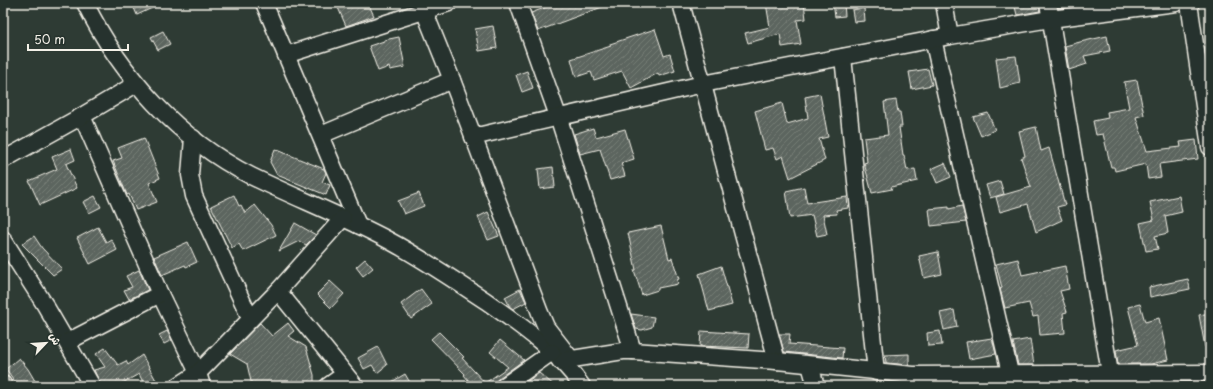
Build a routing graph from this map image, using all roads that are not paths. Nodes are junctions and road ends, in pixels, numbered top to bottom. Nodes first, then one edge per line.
1 (85, 3) edge
2 (264, 3) edge
3 (449, 3) edge
4 (518, 3) edge
5 (681, 3) edge
6 (944, 3) edge
7 (1048, 3) edge
8 (1176, 3) edge
9 (1190, 3) edge
10 (423, 7) edge
11 (1050, 19) junction
12 (950, 36) junction
13 (933, 39) junction
14 (286, 55) junction
15 (843, 57) junction
16 (452, 80) junction
17 (136, 84) junction
18 (703, 84) junction
19 (82, 116) junction
20 (558, 116) junction
21 (1208, 118) edge
22 (321, 135) junction
23 (473, 137) junction
24 (193, 138) junction
25 (1210, 148) edge
26 (3, 160) edge
27 (343, 218) junction
28 (358, 225) junction
29 (3, 239) edge
30 (278, 291) junction
31 (160, 294) junction
32 (250, 318) junction
33 (67, 342) junction
34 (633, 351) junction
35 (561, 357) junction
36 (777, 361) junction
37 (810, 365) junction
38 (876, 372) junction
39 (1010, 373) junction
40 (1207, 377) edge
41 (1104, 378) edge
42 (200, 380) edge
43 (350, 380) edge
44 (947, 380) edge
45 (1057, 380) edge
46 (92, 386) edge
47 (178, 386) edge
48 (328, 386) edge
49 (504, 386) edge
50 (582, 386) edge
51 (816, 386) edge

1 - 17 street
2 - 14 street
3 - 10 street
4 - 20 street
5 - 18 street
6 - 12 street
7 - 11 street
8 - 11 street
9 - 21 street
10 - 14 street
10 - 16 street
11 - 12 street
11 - 41 street
12 - 13 street
13 - 15 street
13 - 39 street
14 - 22 street
15 - 18 street
15 - 38 street
16 - 22 street
16 - 23 street
17 - 19 street
17 - 24 street
18 - 20 street
18 - 36 street
19 - 26 street
19 - 31 street
20 - 23 street
20 - 34 street
21 - 25 street
22 - 28 street
23 - 35 street
24 - 27 street
24 - 32 street
27 - 28 street
27 - 30 street
28 - 35 street
29 - 33 street
30 - 32 street
30 - 43 street
31 - 33 street
31 - 42 street
32 - 42 street
33 - 46 street
34 - 35 street
34 - 36 street
35 - 49 street
35 - 50 street
36 - 37 street
37 - 38 street
37 - 51 street
38 - 44 street
39 - 44 street
39 - 45 street
40 - 41 street
41 - 45 street
42 - 47 street
43 - 48 street

